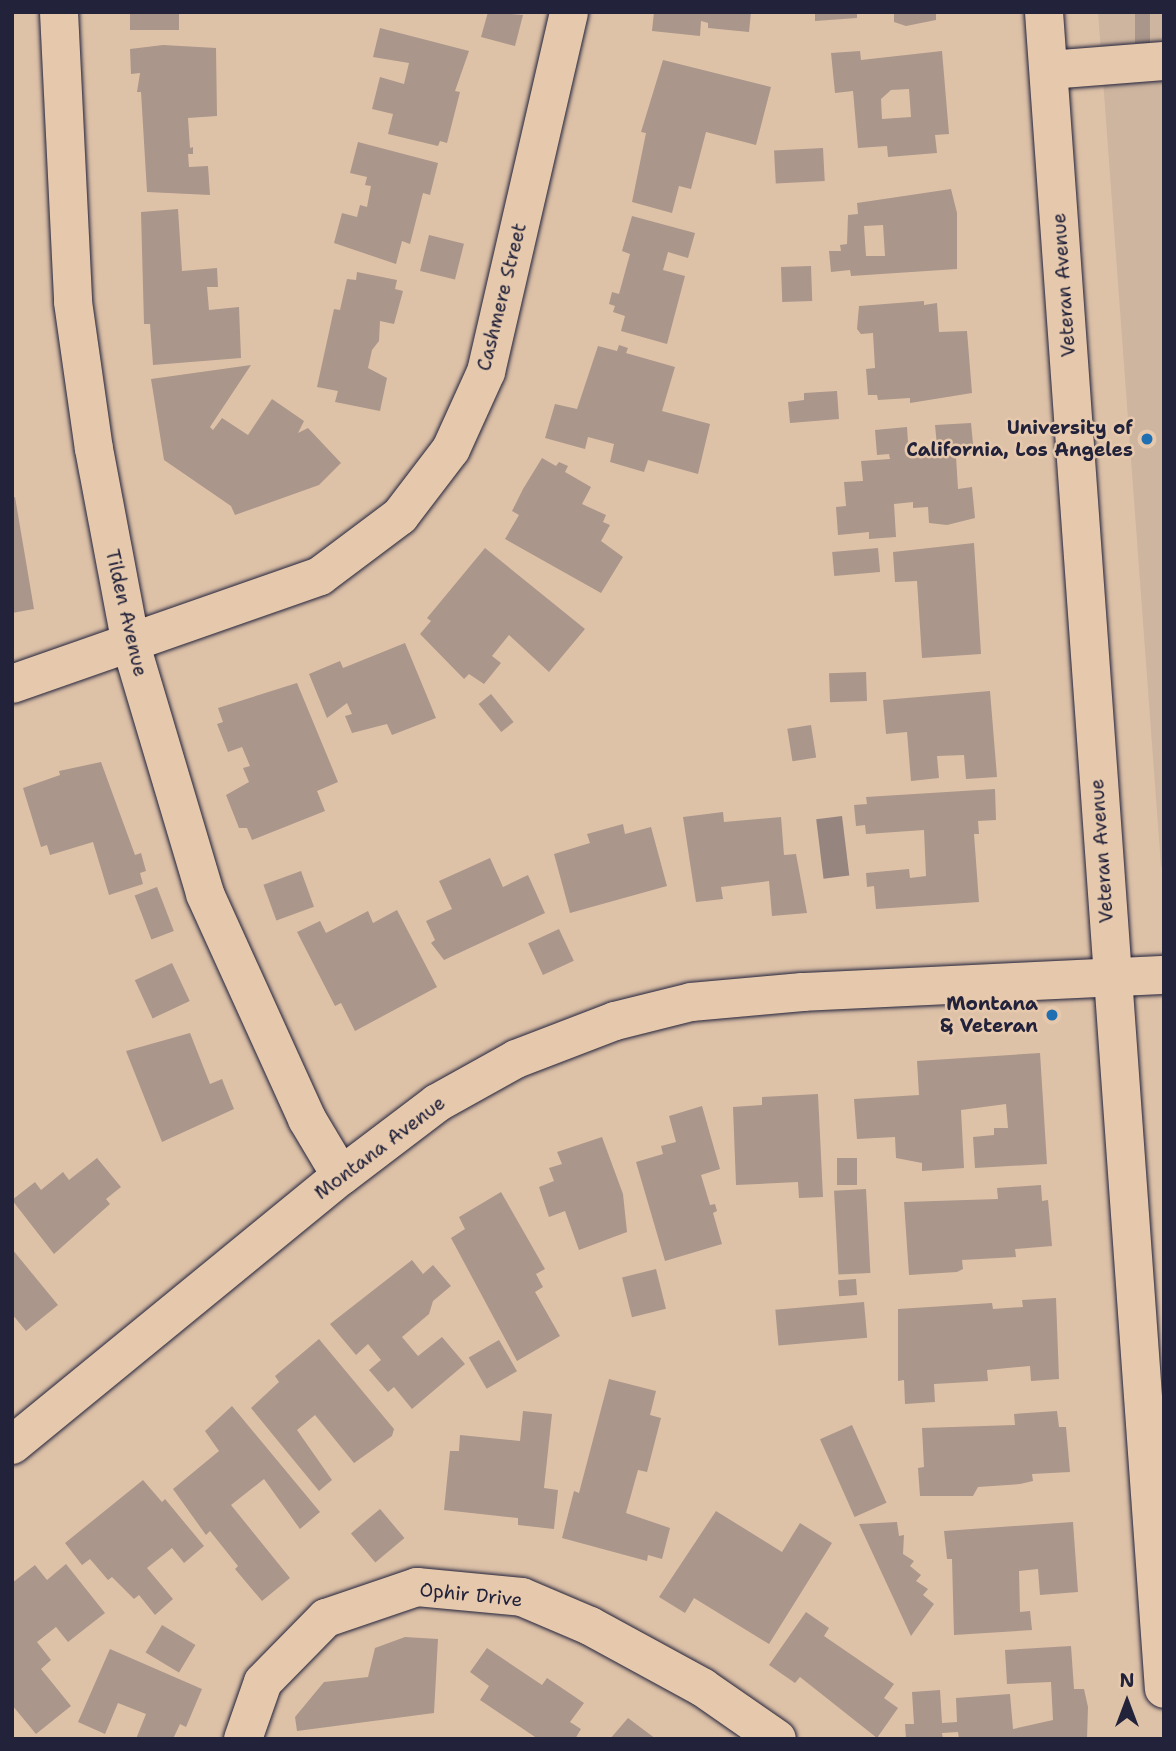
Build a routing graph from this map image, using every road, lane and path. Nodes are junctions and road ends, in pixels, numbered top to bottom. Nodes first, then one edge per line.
1 (59, 12) edge
2 (569, 12) edge
3 (1044, 12) edge
4 (1164, 61) edge
5 (1049, 70) junction
6 (131, 645) junction
7 (12, 684) edge
8 (1164, 975) edge
9 (1110, 977) junction
10 (341, 1176) junction
11 (12, 1445) edge
12 (1164, 1689) edge
13 (243, 1739) edge
14 (777, 1739) edge

1 - 6 street, Tilden Avenue
2 - 6 street, Cashmere Street
3 - 5 street, Veteran Avenue
4 - 5 street
5 - 9 street, Veteran Avenue
6 - 7 street, Cashmere Street
6 - 10 street, Tilden Avenue
8 - 9 street, Montana Avenue
9 - 10 street, Montana Avenue
9 - 12 street, Veteran Avenue
10 - 11 street, Montana Avenue
13 - 14 street, Ophir Drive

